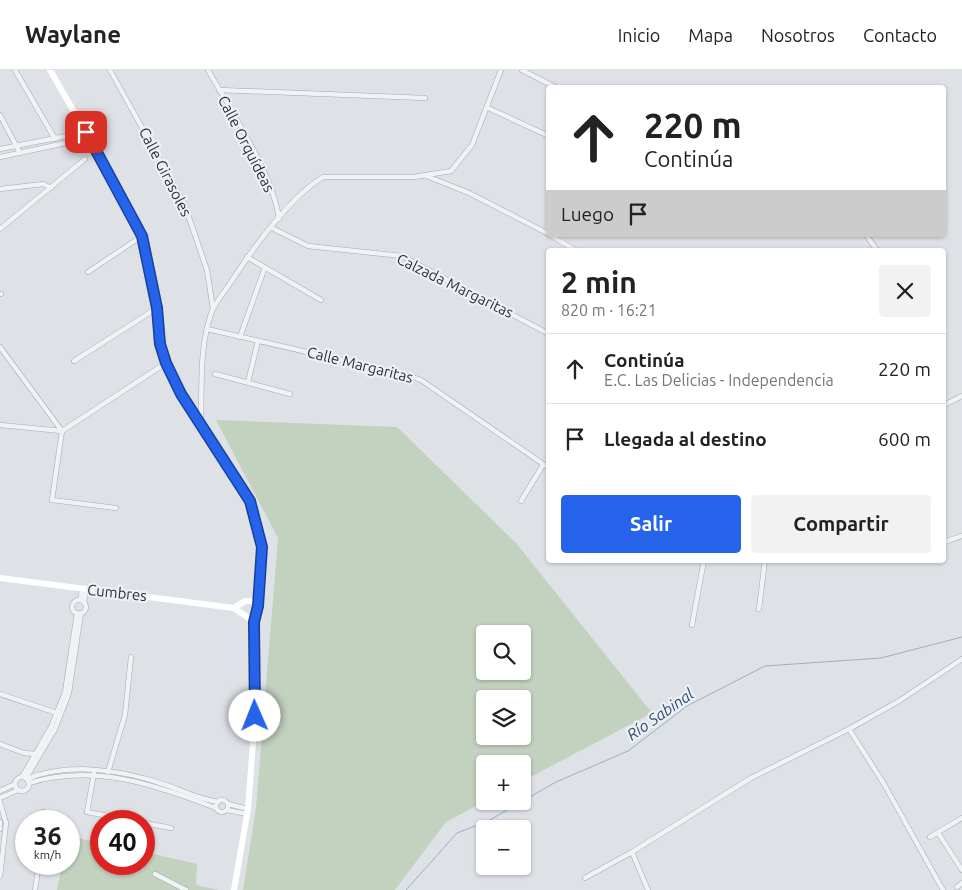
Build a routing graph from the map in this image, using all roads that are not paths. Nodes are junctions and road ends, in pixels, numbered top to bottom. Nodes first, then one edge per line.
1 (15, 70) edge
2 (50, 70) edge
3 (110, 70) edge
4 (208, 70) edge
5 (501, 70) edge
6 (522, 70) edge
7 (551, 85) edge
8 (219, 90) junction
9 (425, 98) dead end
10 (488, 108) junction
11 (0, 115) edge
12 (86, 132) junction
13 (546, 135) edge
14 (54, 138) junction
15 (89, 138) junction
16 (17, 145) junction
17 (57, 145) junction
18 (0, 149) edge
19 (20, 153) junction
20 (0, 157) edge
21 (85, 159) dead end
22 (424, 175) junction
23 (51, 188) junction
24 (0, 189) edge
25 (279, 219) junction
26 (0, 228) edge
27 (272, 228) junction
28 (546, 233) edge
29 (142, 236) junction
30 (552, 237) edge
31 (867, 237) edge
32 (572, 248) edge
33 (876, 248) edge
34 (247, 257) junction
35 (265, 267) junction
36 (88, 272) dead end
37 (321, 300) dead end
38 (157, 308) junction
39 (213, 309) junction
40 (207, 329) junction
41 (546, 332) edge
42 (240, 337) junction
43 (258, 341) junction
44 (0, 346) edge
45 (74, 361) dead end
46 (166, 363) junction
47 (215, 374) dead end
48 (248, 382) junction
49 (290, 394) dead end
50 (962, 396) edge
51 (946, 404) edge
52 (201, 424) junction
53 (0, 426) edge
54 (62, 431) junction
55 (543, 464) junction
56 (546, 466) edge
57 (521, 501) dead end
58 (116, 508) dead end
59 (962, 536) edge
60 (946, 541) edge
61 (703, 563) edge
62 (765, 563) edge
63 (0, 578) edge
64 (84, 590) junction
65 (82, 601) junction
66 (258, 606) junction
67 (234, 608) junction
68 (759, 609) dead end
69 (79, 613) junction
70 (254, 622) junction
71 (692, 624) dead end
72 (131, 658) dead end
73 (962, 659) edge
74 (0, 694) edge
75 (59, 714) junction
76 (849, 729) junction
77 (0, 744) edge
78 (24, 753) junction
79 (35, 754) junction
80 (29, 765) junction
81 (108, 772) junction
82 (94, 773) junction
83 (26, 779) junction
84 (15, 784) junction
85 (18, 790) junction
86 (0, 791) edge
87 (0, 798) edge
88 (0, 802) edge
89 (218, 802) junction
90 (228, 804) junction
91 (216, 808) junction
92 (227, 810) junction
93 (247, 812) junction
94 (90, 813) edge
95 (962, 818) edge
96 (0, 822) edge
97 (155, 825) edge
98 (171, 828) dead end
99 (0, 829) edge
100 (938, 832) junction
101 (930, 838) dead end
102 (632, 852) junction
103 (962, 870) edge
104 (155, 874) dead end
105 (38, 875) edge
106 (0, 876) edge
107 (584, 878) dead end
108 (36, 890) edge
109 (186, 890) edge
110 (234, 890) edge
111 (648, 890) edge
112 (943, 890) edge

1 - 14 street
2 - 12 street
3 - 39 street, Calle Girasoles
4 - 8 street, Calle Orquídeas
5 - 10 street
6 - 7 street
8 - 9 street
8 - 25 street, Calle Orquídeas
10 - 13 street
10 - 22 street
11 - 16 street
12 - 14 street
12 - 15 street
14 - 16 street
14 - 17 street
15 - 17 street
15 - 29 street
16 - 18 street
16 - 19 street
17 - 19 street
19 - 20 street
21 - 23 street
22 - 25 street
22 - 28 street
23 - 24 street
23 - 26 street
25 - 27 street
27 - 34 street
27 - 41 street, Calzada Margaritas
29 - 36 street
29 - 38 street
30 - 32 street
31 - 33 street
34 - 35 street
34 - 39 street
35 - 37 street
35 - 42 street
38 - 45 street
38 - 46 street
39 - 40 street
40 - 42 street, Calle Margaritas
40 - 52 street
42 - 43 street, Calle Margaritas
43 - 48 street
43 - 55 street, Calle Margaritas
44 - 54 street
46 - 52 street
46 - 54 street
47 - 48 street
48 - 49 street
50 - 51 street
52 - 66 street
53 - 54 street
54 - 58 street
55 - 56 street, Calle Margaritas
55 - 57 street
59 - 60 street
61 - 71 street
62 - 68 street
63 - 64 street, Cumbres
64 - 65 street
64 - 67 street, Cumbres
65 - 69 street
65 - 69 street
66 - 67 street, Cumbres
66 - 70 street
67 - 70 street, Cumbres
69 - 75 street
70 - 93 street
72 - 81 street
73 - 76 street
74 - 75 street
75 - 79 street
75 - 83 street
76 - 102 street
76 - 112 street
77 - 78 street
78 - 79 street
78 - 80 street
79 - 80 street
80 - 83 street
81 - 82 street
81 - 89 street
82 - 83 street
82 - 91 street
82 - 94 street
83 - 84 street
83 - 85 street
84 - 85 street
84 - 86 street
85 - 87 street
88 - 106 street
89 - 90 street
89 - 91 street
90 - 92 street
90 - 93 street
91 - 92 street
92 - 93 street
93 - 110 street
95 - 100 street
96 - 99 street
97 - 98 street
100 - 101 street
100 - 103 street
102 - 107 street
102 - 111 street
104 - 109 street
105 - 108 street

